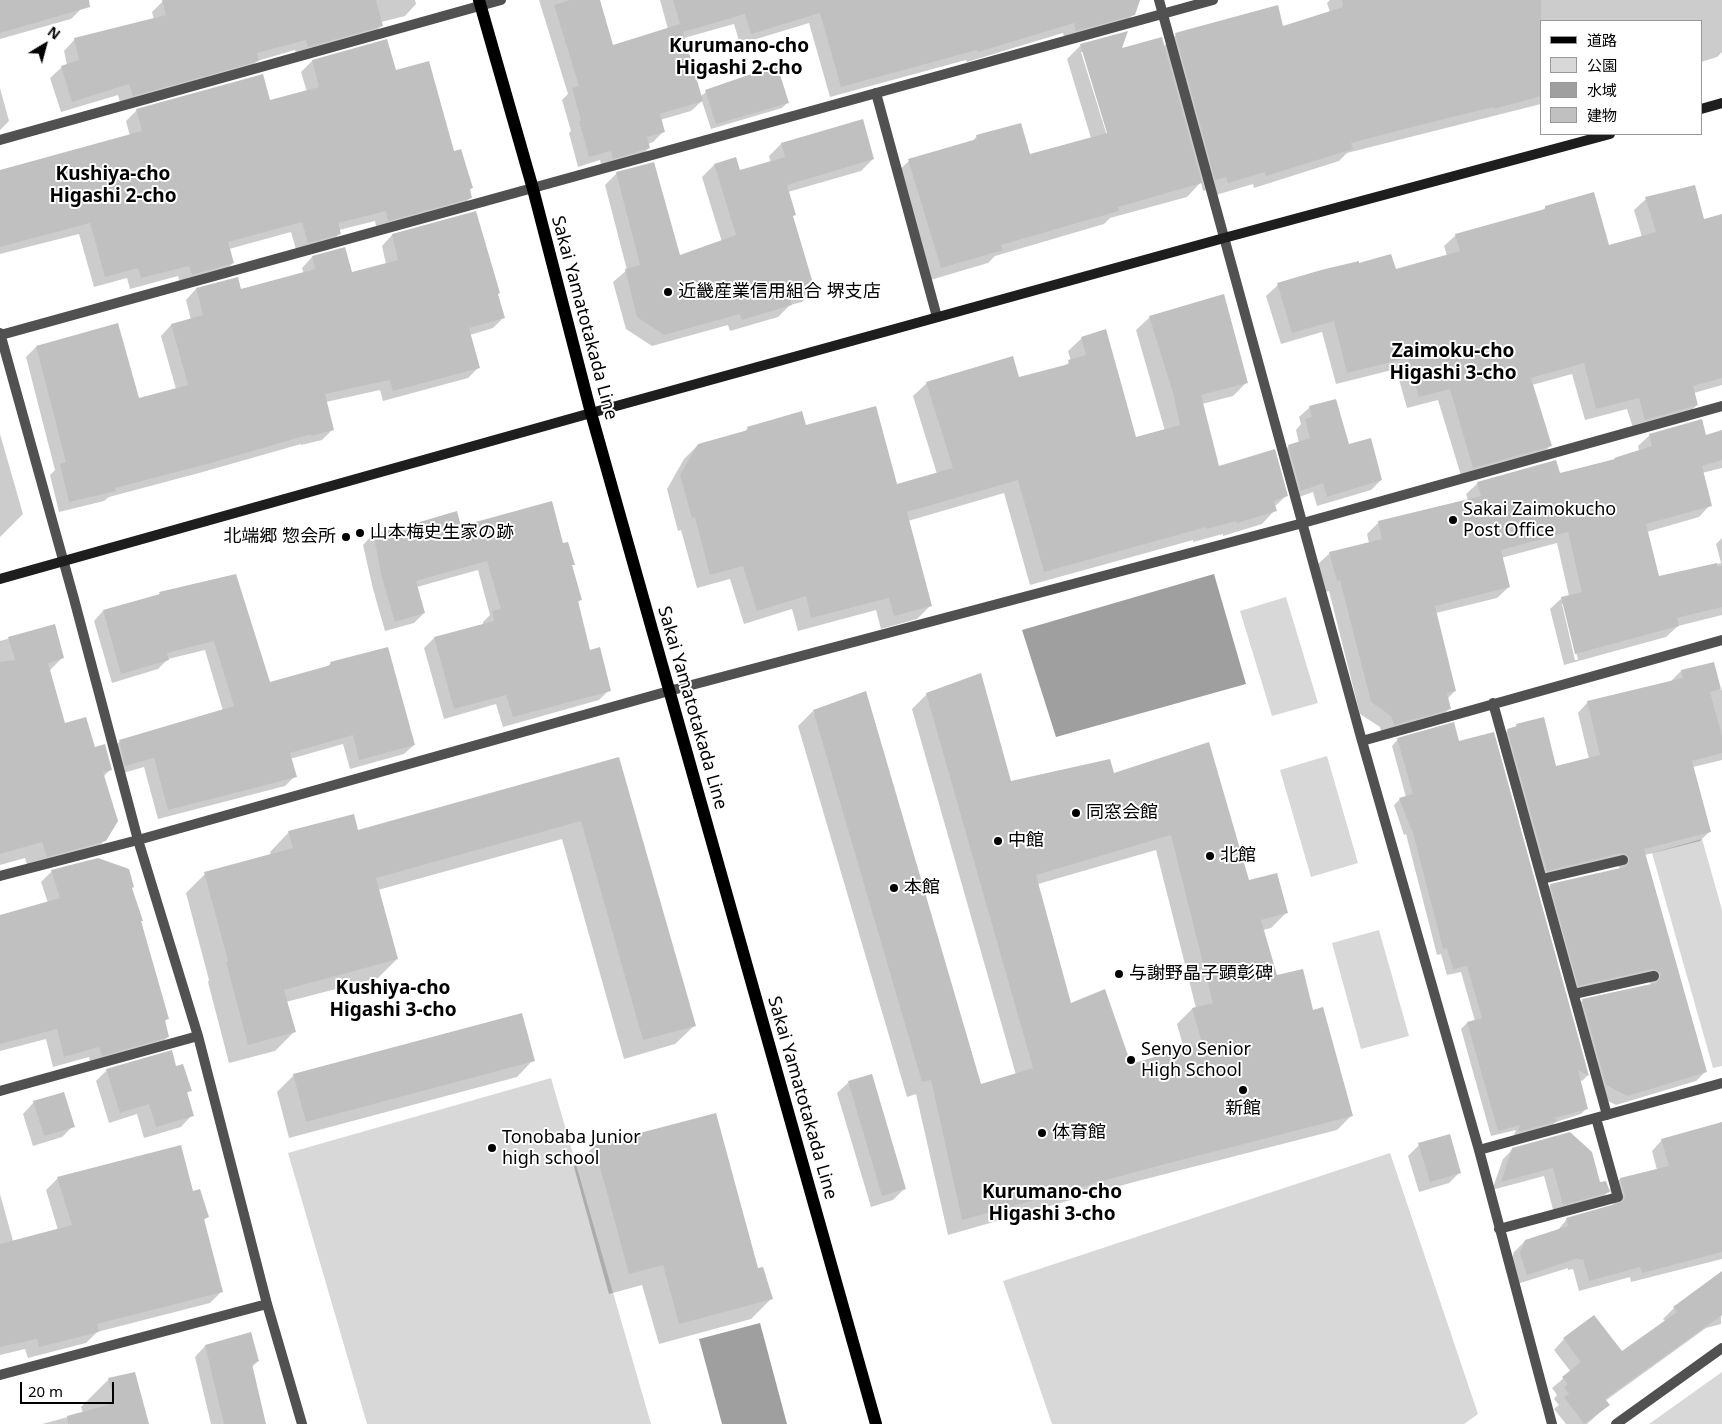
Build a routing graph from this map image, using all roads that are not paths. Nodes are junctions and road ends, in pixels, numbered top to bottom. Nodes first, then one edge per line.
1 (501, 0) edge
2 (1159, 0) edge
3 (1213, 0) edge
4 (480, 3) edge
5 (1163, 14) junction
6 (876, 93) junction
7 (1722, 103) edge
8 (1702, 109) edge
9 (1606, 135) edge
10 (0, 140) edge
11 (533, 188) junction
12 (1224, 238) junction
13 (937, 317) junction
14 (0, 334) edge
15 (1722, 406) edge
16 (590, 413) junction
17 (1303, 523) junction
18 (63, 561) junction
19 (0, 579) edge
20 (1722, 640) edge
21 (669, 691) junction
22 (1493, 703) junction
23 (1362, 741) junction
24 (138, 840) junction
25 (1622, 860) dead end
26 (0, 876) edge
27 (1542, 879) junction
28 (1654, 976) dead end
29 (1574, 994) junction
30 (198, 1036) junction
31 (1722, 1083) edge
32 (0, 1091) edge
33 (1602, 1117) junction
34 (1478, 1150) junction
35 (1499, 1229) junction
36 (267, 1304) junction
37 (1722, 1348) edge
38 (0, 1375) edge
39 (302, 1424) edge
40 (876, 1424) edge
41 (1552, 1424) edge
42 (1616, 1424) edge

1 - 4 street
2 - 5 street
3 - 5 street
4 - 10 street
4 - 11 main road, Sakai Yamatotakada Line
5 - 6 street
5 - 12 street
6 - 11 street
6 - 13 street
7 - 8 street
9 - 12 street
11 - 14 street
11 - 16 main road, Sakai Yamatotakada Line
12 - 13 street
12 - 17 street
13 - 16 street
14 - 18 street
15 - 17 street
16 - 18 street
16 - 21 main road, Sakai Yamatotakada Line
17 - 21 street
17 - 23 street
18 - 19 street
18 - 24 street
20 - 22 street
21 - 24 street
21 - 40 main road, Sakai Yamatotakada Line
22 - 23 street
22 - 27 street
23 - 34 street
24 - 26 street
24 - 30 street
25 - 27 street
27 - 29 street
28 - 29 street
29 - 33 street
30 - 32 street
30 - 36 street
31 - 33 street
33 - 34 street
33 - 35 street
34 - 35 street
35 - 41 street
36 - 38 street
36 - 39 street
37 - 42 street

